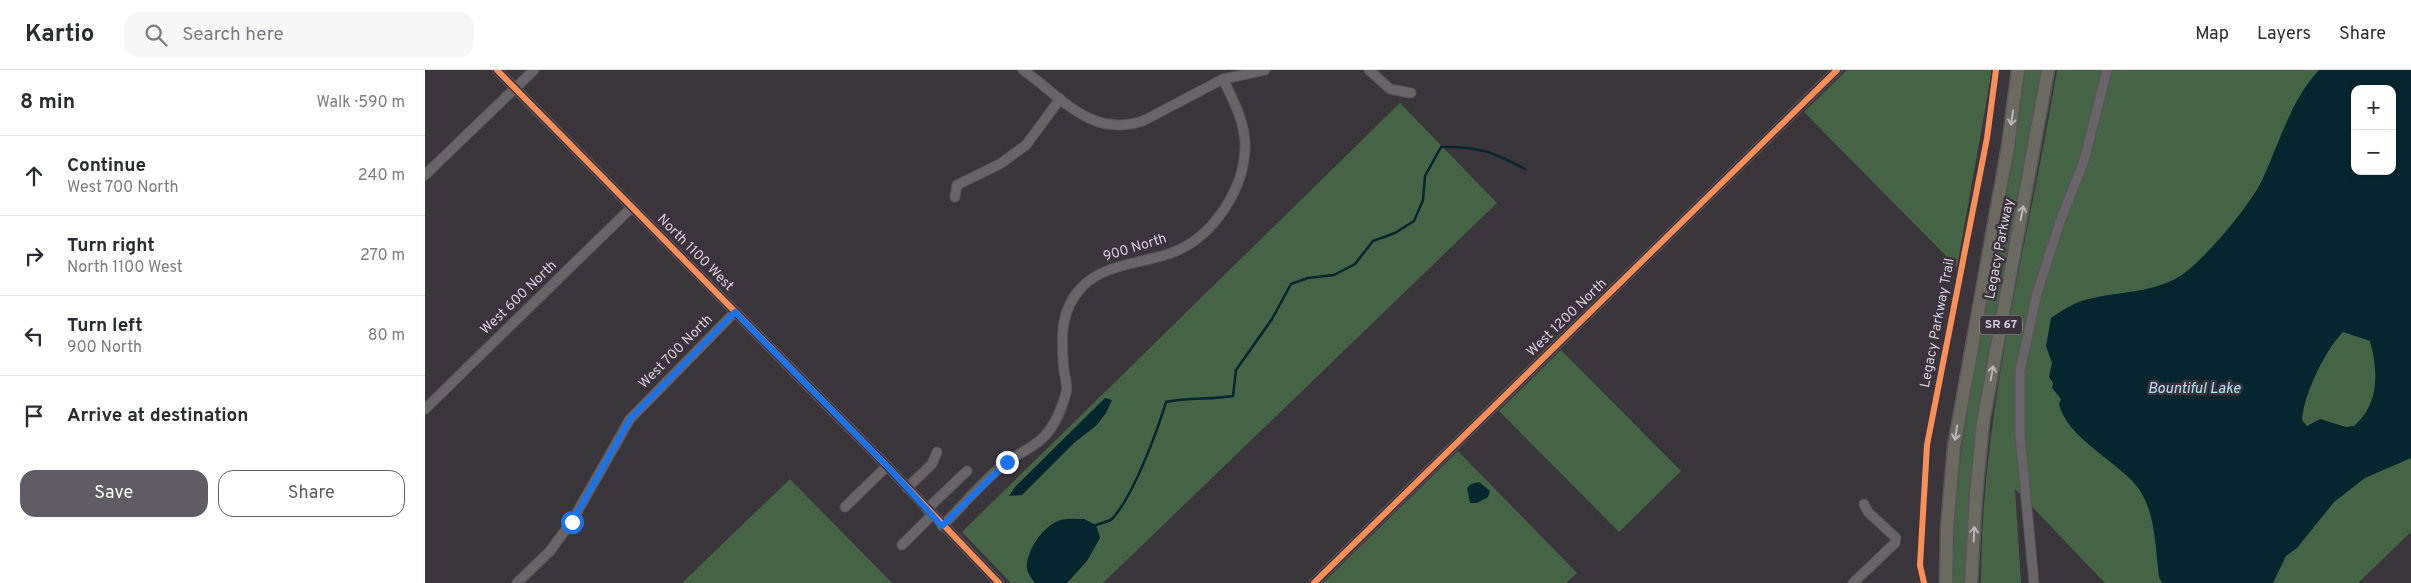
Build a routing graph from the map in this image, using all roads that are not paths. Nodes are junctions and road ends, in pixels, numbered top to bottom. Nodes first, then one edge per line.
1 (497, 70) edge
2 (534, 70) edge
3 (1023, 70) edge
4 (1265, 70) edge
5 (1369, 70) edge
6 (1837, 70) edge
7 (2018, 70) edge
8 (2048, 70) edge
9 (2107, 70) edge
10 (1223, 79) junction
11 (515, 89) junction
12 (1411, 93) dead end
13 (1060, 99) junction
14 (425, 175) edge
15 (955, 197) dead end
16 (632, 207) junction
17 (735, 312) junction
18 (425, 408) edge
19 (937, 452) dead end
20 (887, 466) junction
21 (967, 471) dead end
22 (907, 488) junction
23 (1864, 504) dead end
24 (845, 507) dead end
25 (930, 512) junction
26 (942, 526) junction
27 (902, 545) dead end
28 (517, 583) edge
29 (999, 583) edge
30 (1314, 583) edge
31 (1853, 583) edge
32 (1946, 583) edge
33 (1971, 583) edge
34 (2034, 583) edge

1 - 11 street, North 1100 West
2 - 11 street
3 - 13 street
4 - 10 street
5 - 12 street
6 - 30 street, West 1200 North
7 -> 32 highway, Legacy Parkway / SR 67
33 -> 8 highway, Legacy Parkway / SR 67
9 - 34 street
10 - 13 street
10 - 26 street, 900 North
11 - 14 street
11 - 16 street, North 1100 West
13 - 15 street
16 - 17 street, North 1100 West
16 - 18 street, West 600 North
17 - 20 street, North 1100 West
17 - 28 street, West 700 North
19 - 22 street
20 - 22 street, North 1100 West
20 - 24 street
21 - 25 street
22 - 25 street, North 1100 West
23 - 31 street
25 - 26 street, North 1100 West
25 - 27 street
26 - 29 street, North 1100 West

